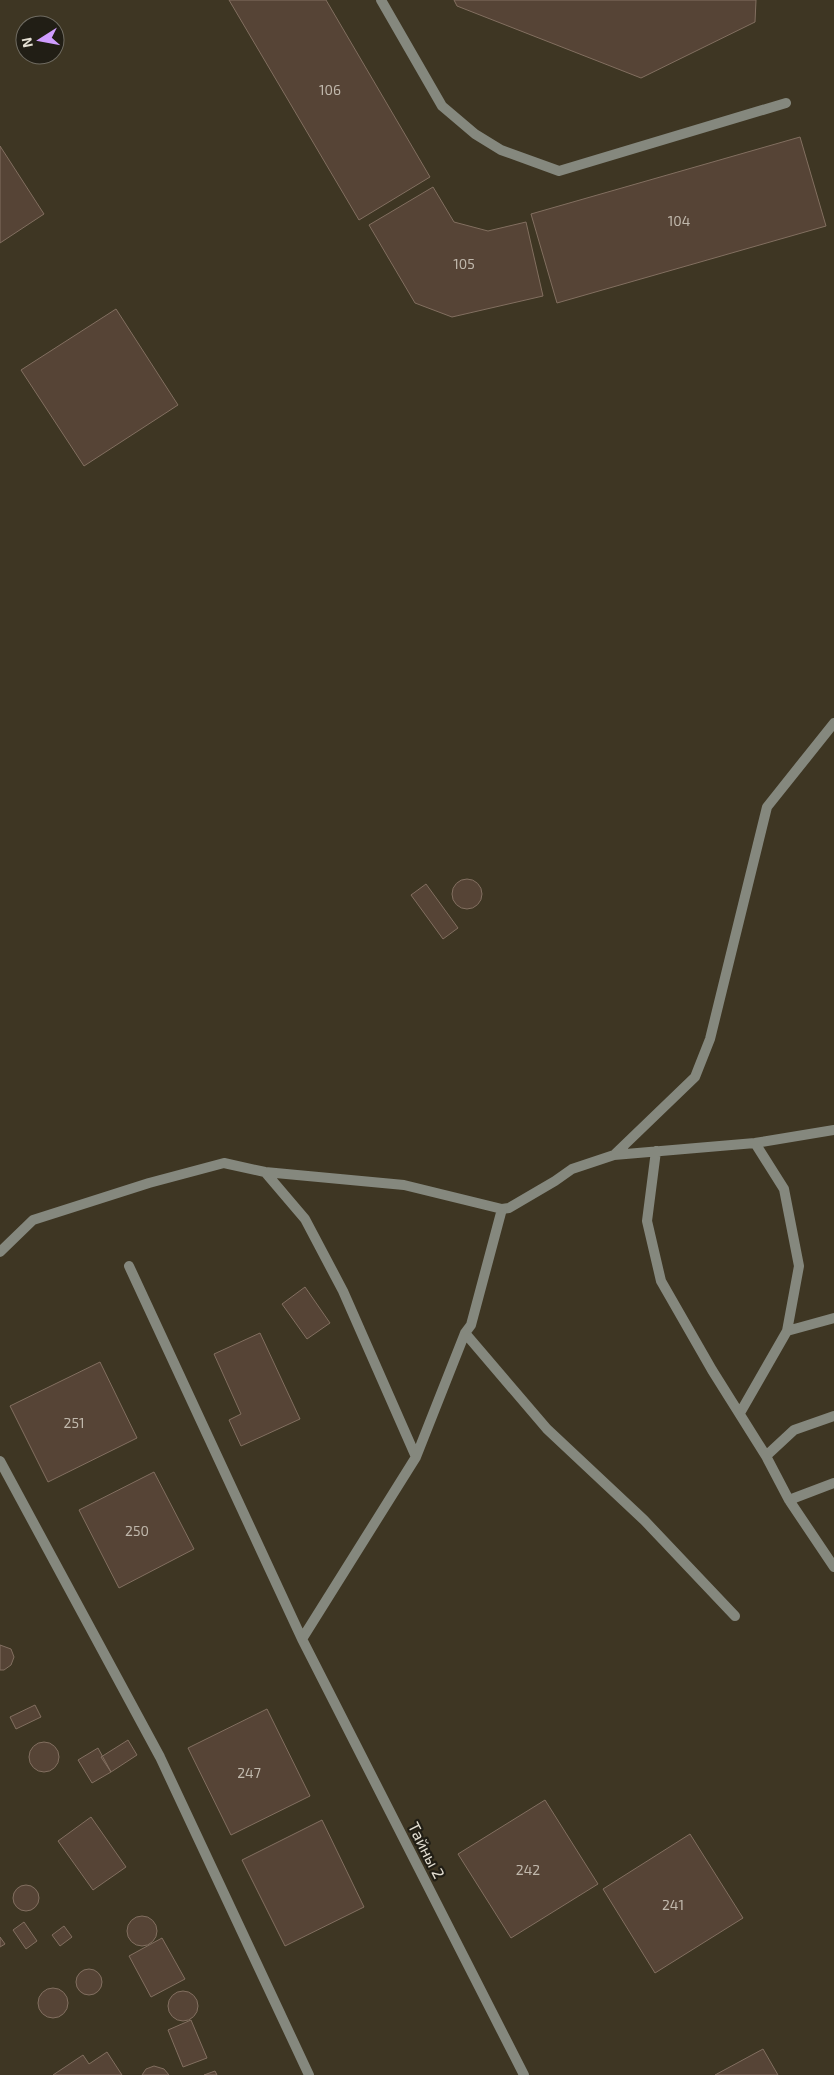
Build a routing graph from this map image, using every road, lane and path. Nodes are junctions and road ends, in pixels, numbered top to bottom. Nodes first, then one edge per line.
1 (381, 0) edge
2 (786, 102) dead end
3 (834, 723) edge
4 (834, 1130) edge
5 (755, 1143) junction
6 (656, 1151) junction
7 (614, 1156) junction
8 (265, 1172) junction
9 (502, 1209) junction
10 (0, 1252) edge
11 (129, 1266) dead end
12 (834, 1318) edge
13 (787, 1331) junction
14 (465, 1333) junction
15 (740, 1413) junction
16 (834, 1416) edge
17 (766, 1456) junction
18 (416, 1457) junction
19 (0, 1461) edge
20 (834, 1484) edge
21 (789, 1500) junction
22 (834, 1567) edge
23 (735, 1616) dead end
24 (302, 1639) junction
25 (309, 2075) edge
26 (524, 2075) edge

1 - 2 street
3 - 7 street
4 - 5 street
5 - 6 street
5 - 13 street
6 - 7 street
6 - 15 street
7 - 9 street
8 - 9 street
8 - 10 street
8 - 18 street
9 - 14 street
11 - 24 street, Тайны 2
12 - 13 street
13 - 15 street
14 - 18 street
14 - 23 street
15 - 17 street
16 - 17 street
17 - 21 street
18 - 24 street
19 - 25 street
20 - 21 street
21 - 22 street
24 - 26 street, Тайны 2

